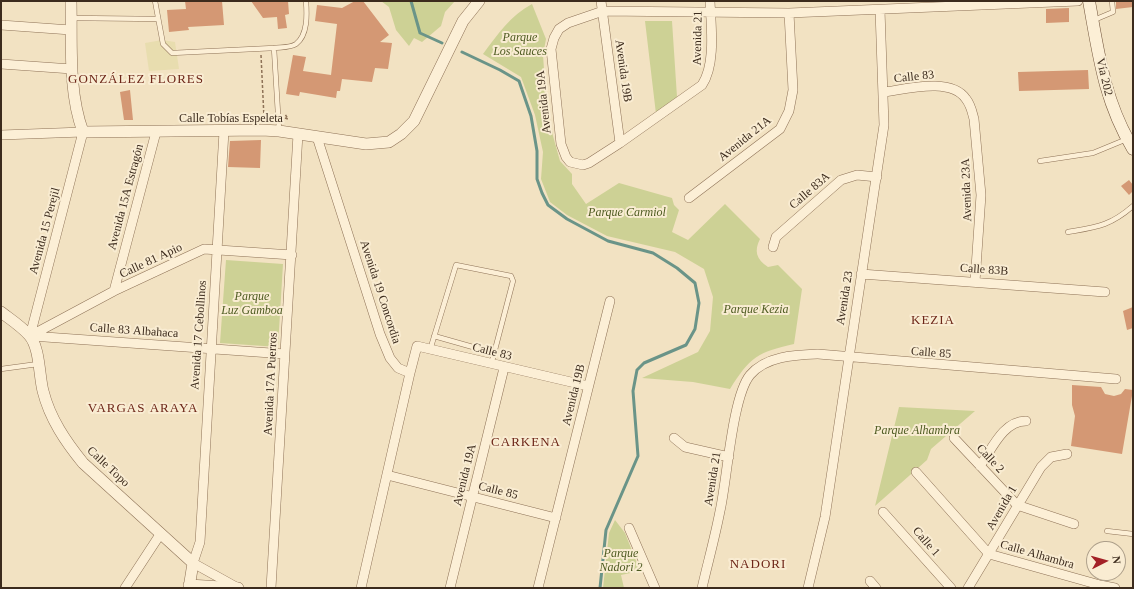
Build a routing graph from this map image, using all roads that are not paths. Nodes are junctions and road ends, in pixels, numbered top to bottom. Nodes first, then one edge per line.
1 (71, 1) edge
2 (155, 1) edge
3 (306, 1) edge
4 (479, 1) edge
5 (601, 1) edge
6 (710, 1) edge
7 (1078, 1) edge
8 (1089, 1) edge
9 (1112, 1) edge
10 (880, 10) junction
11 (603, 11) junction
12 (710, 13) junction
13 (789, 13) junction
14 (71, 18) junction
15 (158, 19) junction
16 (1093, 21) junction
17 (1, 25) edge
18 (71, 30) junction
19 (274, 48) junction
20 (1, 64) edge
21 (72, 69) junction
22 (884, 92) junction
23 (966, 98) joint
24 (224, 131) junction
25 (280, 131) junction
26 (83, 132) junction
27 (156, 132) junction
28 (298, 134) junction
29 (1, 135) edge
30 (317, 136) junction
31 (620, 143) junction
32 (1130, 144) edge
33 (1040, 161) dead end
34 (877, 177) junction
35 (689, 198) dead end
36 (1133, 206) edge
37 (1068, 232) dead end
38 (773, 247) dead end
39 (216, 250) junction
40 (292, 255) junction
41 (861, 274) junction
42 (975, 282) junction
43 (114, 291) junction
44 (1105, 292) dead end
45 (610, 301) dead end
46 (1, 312) edge
47 (30, 336) junction
48 (434, 336) junction
49 (210, 348) junction
50 (430, 350) junction
51 (494, 353) junction
52 (285, 354) junction
53 (849, 358) junction
54 (38, 364) junction
55 (491, 365) junction
56 (504, 368) junction
57 (1, 369) edge
58 (410, 373) junction
59 (750, 375) joint
60 (1116, 379) dead end
61 (588, 386) junction
62 (1026, 421) dead end
63 (674, 438) dead end
64 (954, 438) dead end
65 (1067, 454) dead end
66 (729, 457) junction
67 (980, 466) junction
68 (916, 472) dead end
69 (387, 475) junction
70 (472, 497) junction
71 (1017, 505) junction
72 (883, 512) dead end
73 (556, 518) junction
74 (1074, 524) dead end
75 (628, 528) dead end
76 (1107, 532) dead end
77 (161, 533) junction
78 (1133, 534) edge
79 (989, 554) junction
80 (193, 563) junction
81 (189, 587) edge
82 (125, 588) edge
83 (238, 588) edge
84 (272, 588) edge
85 (361, 588) edge
86 (450, 588) edge
87 (538, 588) edge
88 (655, 588) edge
89 (702, 588) edge
90 (808, 588) edge
91 (951, 588) edge
92 (968, 588) edge
93 (1115, 588) edge

1 - 14 street
2 - 15 lane
3 - 19 lane
4 - 30 street, Calle Tobías Espeleta
5 - 11 street, Avenida 19B
6 - 12 street, Avenida 21
7 - 10 street
8 - 16 main road, Vía 202
9 - 16 lane
10 - 13 street
10 - 22 street, Avenida 23
11 - 12 street
11 - 31 street, Avenida 19B
11 - 31 street, Avenida 19A
12 - 13 street
12 - 31 street, Avenida 21
13 - 35 street, Avenida 21A
14 - 15 lane
14 - 18 street
15 - 19 lane
16 - 32 main road, Vía 202
17 - 18 street
18 - 21 street
19 - 25 lane
20 - 21 street
21 - 26 street
22 - 23 street, Calle 83
22 - 34 street, Avenida 23
23 - 42 street, Avenida 23A
24 - 25 street, Calle Tobías Espeleta
24 - 27 street, Calle Tobías Espeleta
24 - 39 street, Avenida 17 Cebollinos
25 - 28 street, Calle Tobías Espeleta
26 - 27 street, Calle Tobías Espeleta
26 - 29 street
26 - 47 street, Avenida 15 Perejil
27 - 43 street, Avenida 15A Estragón
28 - 30 street, Calle Tobías Espeleta
28 - 40 street, Avenida 17A Puerros
30 - 58 street, Avenida 19 Concordia
32 - 33 lane
34 - 38 street, Calle 83A
34 - 41 street, Avenida 23
36 - 37 lane
39 - 40 street, Calle 81 Apio
39 - 43 street, Calle 81 Apio
39 - 49 street, Avenida 17 Cebollinos
40 - 52 street, Avenida 17A Puerros
41 - 42 street, Calle 83B
41 - 53 street, Avenida 23
42 - 44 street, Calle 83B
43 - 47 street, Calle 81 Apio
45 - 61 street, Avenida 19B
46 - 47 street
47 - 49 street, Calle 83 Albahaca
47 - 54 street, Calle Topo
48 - 50 lane
48 - 51 lane
48 - 51 lane
49 - 52 street, Calle 83 Albahaca
49 - 80 street, Avenida 17 Cebollinos
50 - 55 street, Calle 83
50 - 58 street, Calle 83
51 - 55 lane
52 - 84 street, Avenida 17A Puerros
53 - 59 street, Calle 85
53 - 60 street, Calle 85
53 - 90 street, Avenida 23
54 - 57 lane
54 - 77 street, Calle Topo
55 - 56 street, Calle 83
56 - 61 street, Calle 83
56 - 70 street, Avenida 19A
58 - 69 street
59 - 66 street, Avenida 21
61 - 73 street, Avenida 19B
62 - 67 street
63 - 66 street
64 - 67 street, Calle 2
65 - 71 street, Avenida 1
66 - 89 street, Avenida 21
67 - 71 street, Calle 2
68 - 79 street, Calle Alhambra
69 - 70 street, Calle 85
69 - 85 street
70 - 73 street, Calle 85
70 - 86 street, Avenida 19A
71 - 74 street, Calle 2
71 - 79 street, Avenida 1
72 - 91 street, Calle 1
73 - 87 street, Avenida 19B
75 - 88 street
76 - 78 lane
77 - 80 street, Calle Topo
77 - 82 street
79 - 92 street, Avenida 1
79 - 93 street, Calle Alhambra
80 - 81 street
80 - 83 street
81 - 83 street

